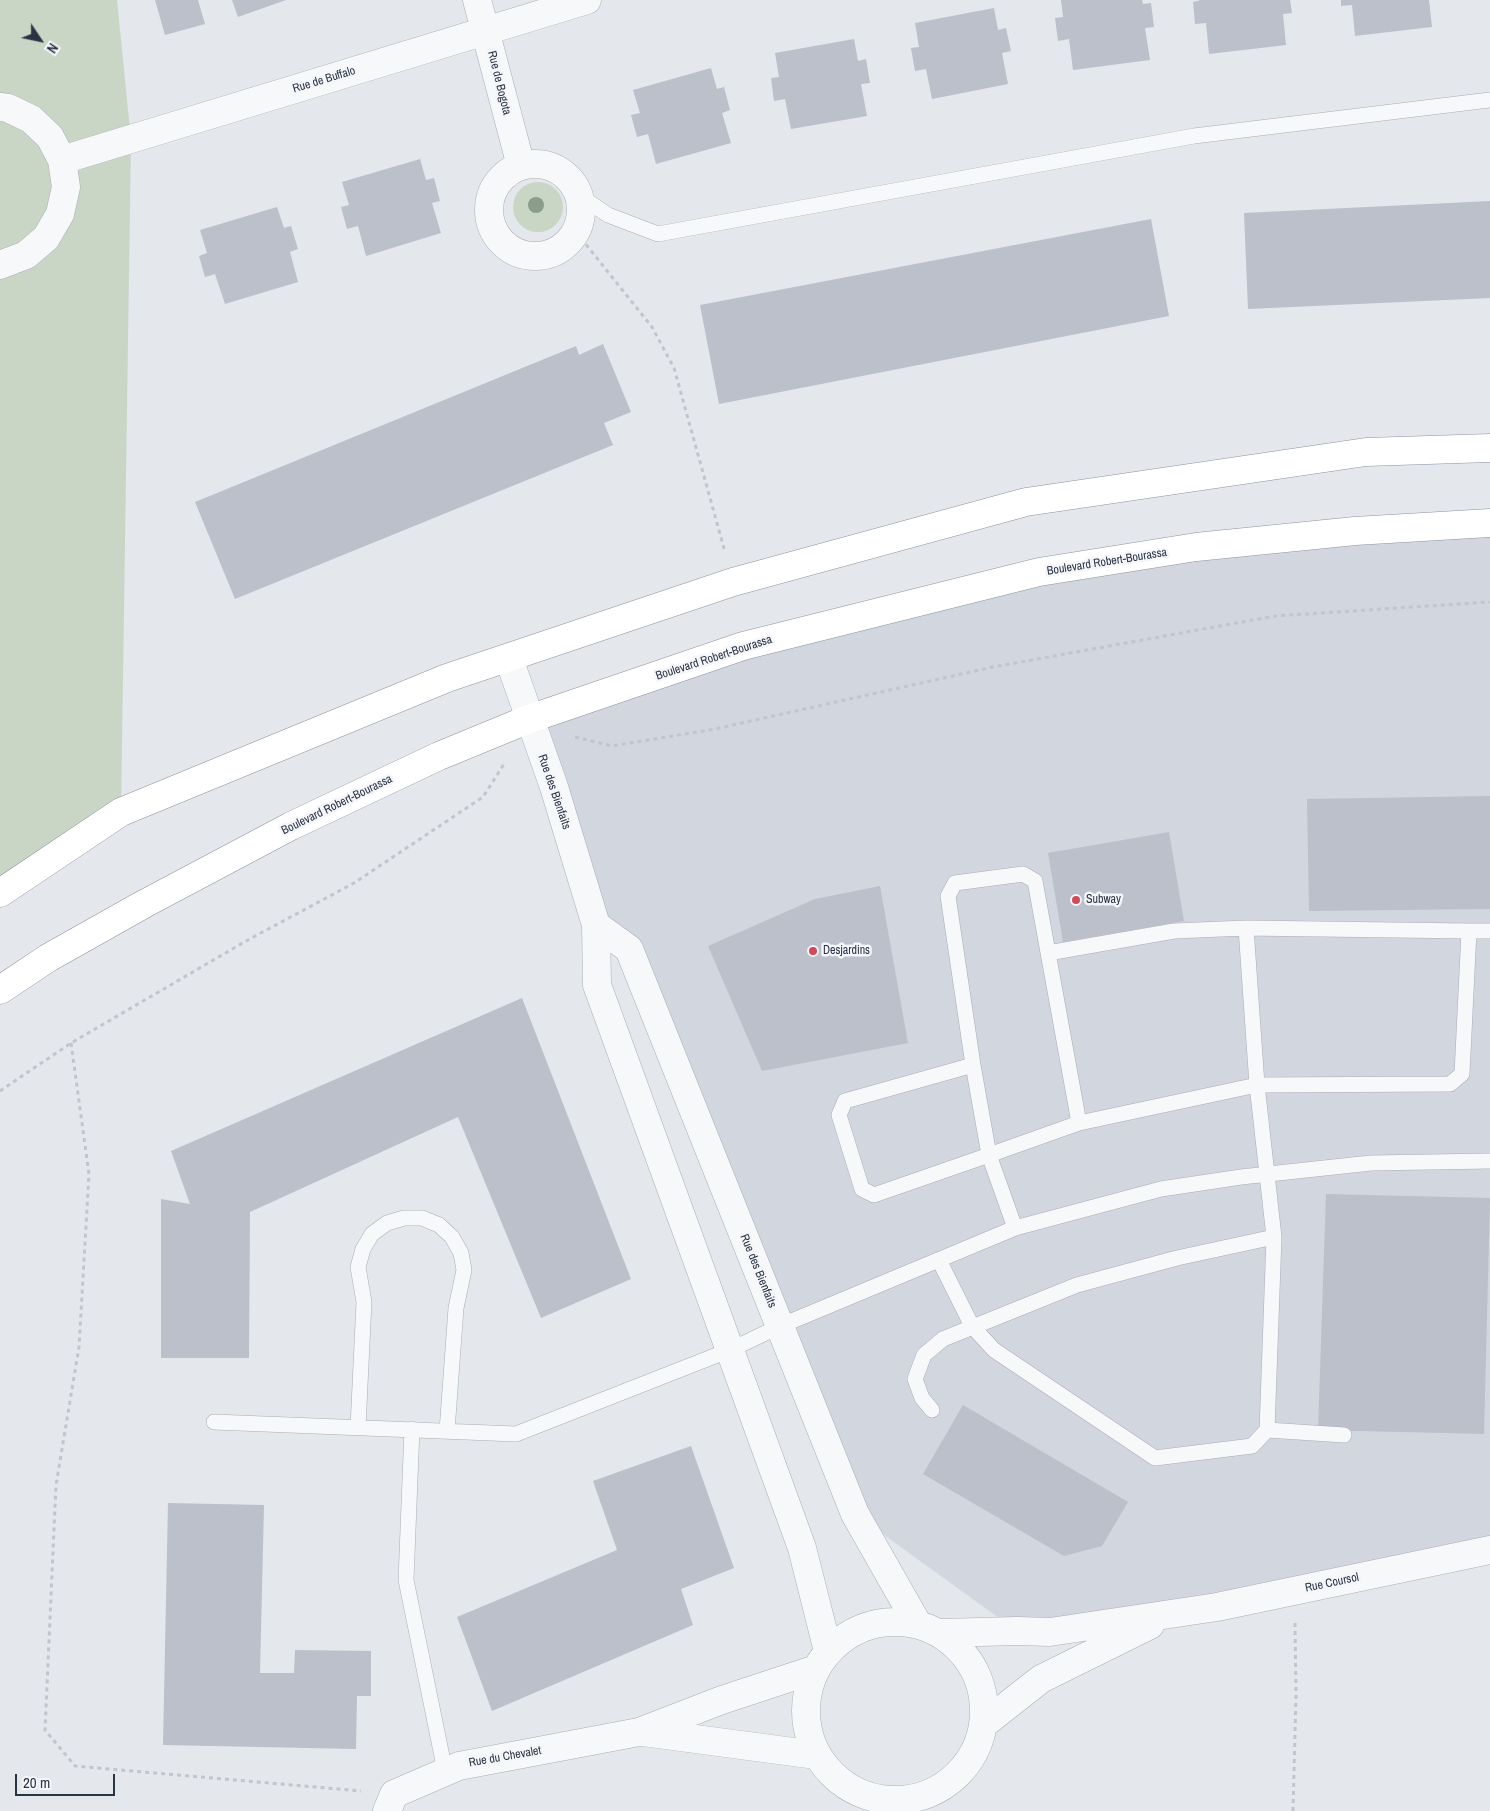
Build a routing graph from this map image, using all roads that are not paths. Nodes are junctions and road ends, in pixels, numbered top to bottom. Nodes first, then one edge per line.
1 (477, 0) edge
2 (587, 0) edge
3 (486, 29) junction
4 (1490, 100) edge
5 (0, 107) edge
6 (62, 160) junction
7 (521, 166) junction
8 (580, 196) junction
9 (0, 265) edge
10 (1490, 448) edge
11 (1490, 523) edge
12 (509, 659) junction
13 (529, 719) junction
14 (0, 893) edge
15 (596, 926) junction
16 (1246, 928) junction
17 (1469, 931) junction
18 (1490, 931) edge
19 (1048, 953) junction
20 (0, 990) edge
21 (973, 1065) junction
22 (1257, 1085) junction
23 (1079, 1123) junction
24 (990, 1155) junction
25 (1490, 1161) edge
26 (1266, 1174) junction
27 (1015, 1228) junction
28 (1274, 1237) junction
29 (940, 1260) junction
30 (780, 1326) junction
31 (972, 1326) junction
32 (730, 1350) junction
33 (932, 1410) dead end
34 (214, 1422) dead end
35 (358, 1427) junction
36 (412, 1430) junction
37 (1267, 1430) junction
38 (447, 1431) junction
39 (1344, 1435) dead end
40 (1490, 1550) edge
41 (1173, 1614) junction
42 (929, 1628) junction
43 (822, 1660) junction
44 (984, 1722) junction
45 (639, 1732) junction
46 (816, 1755) junction
47 (444, 1771) junction
48 (391, 1802) edge
49 (926, 1803) edge
50 (866, 1804) edge

1 - 3 street, Rue de Bogota
2 - 3 street, Rue de Buffalo
3 - 6 street, Rue de Buffalo
3 - 7 street, Rue de Bogota
4 - 8 lane
5 - 6 street
6 - 9 street
7 - 8 street
7 - 8 street
10 - 12 highway
11 - 13 highway, Boulevard Robert-Bourassa
12 - 13 street, Rue des Bienfaits
12 - 14 highway
13 - 15 street, Rue des Bienfaits
13 - 20 highway, Boulevard Robert-Bourassa
15 - 30 street, Rue des Bienfaits
15 - 32 street, Rue des Bienfaits
16 - 17 lane
16 - 19 lane
16 - 22 lane
17 - 18 lane
17 - 22 lane
19 - 21 lane
19 - 23 lane
21 - 24 lane
21 - 24 lane
22 - 23 lane
22 - 26 lane
23 - 24 lane
24 - 27 lane
25 - 26 lane
26 - 27 lane
26 - 28 lane
27 - 29 lane
28 - 31 lane
28 - 37 lane
29 - 30 lane
29 - 31 lane
30 - 32 lane
30 - 42 street, Rue des Bienfaits
31 - 33 lane
31 - 37 lane
32 - 38 lane
32 - 43 street, Rue des Bienfaits
34 - 35 lane
35 - 36 lane
35 - 38 lane
36 - 38 lane
36 - 47 lane
37 - 39 lane
40 - 41 street, Rue Coursol
41 - 42 street, Rue Coursol
41 - 44 street, Rue Coursol
42 - 43 street, Rue Coursol
42 - 44 street
43 - 45 street, Rue du Chevalet
43 - 46 street
44 - 49 street
45 - 46 street, Rue du Chevalet
45 - 47 street, Rue du Chevalet
46 - 50 street
47 - 48 street, Rue du Chevalet
49 - 50 street

